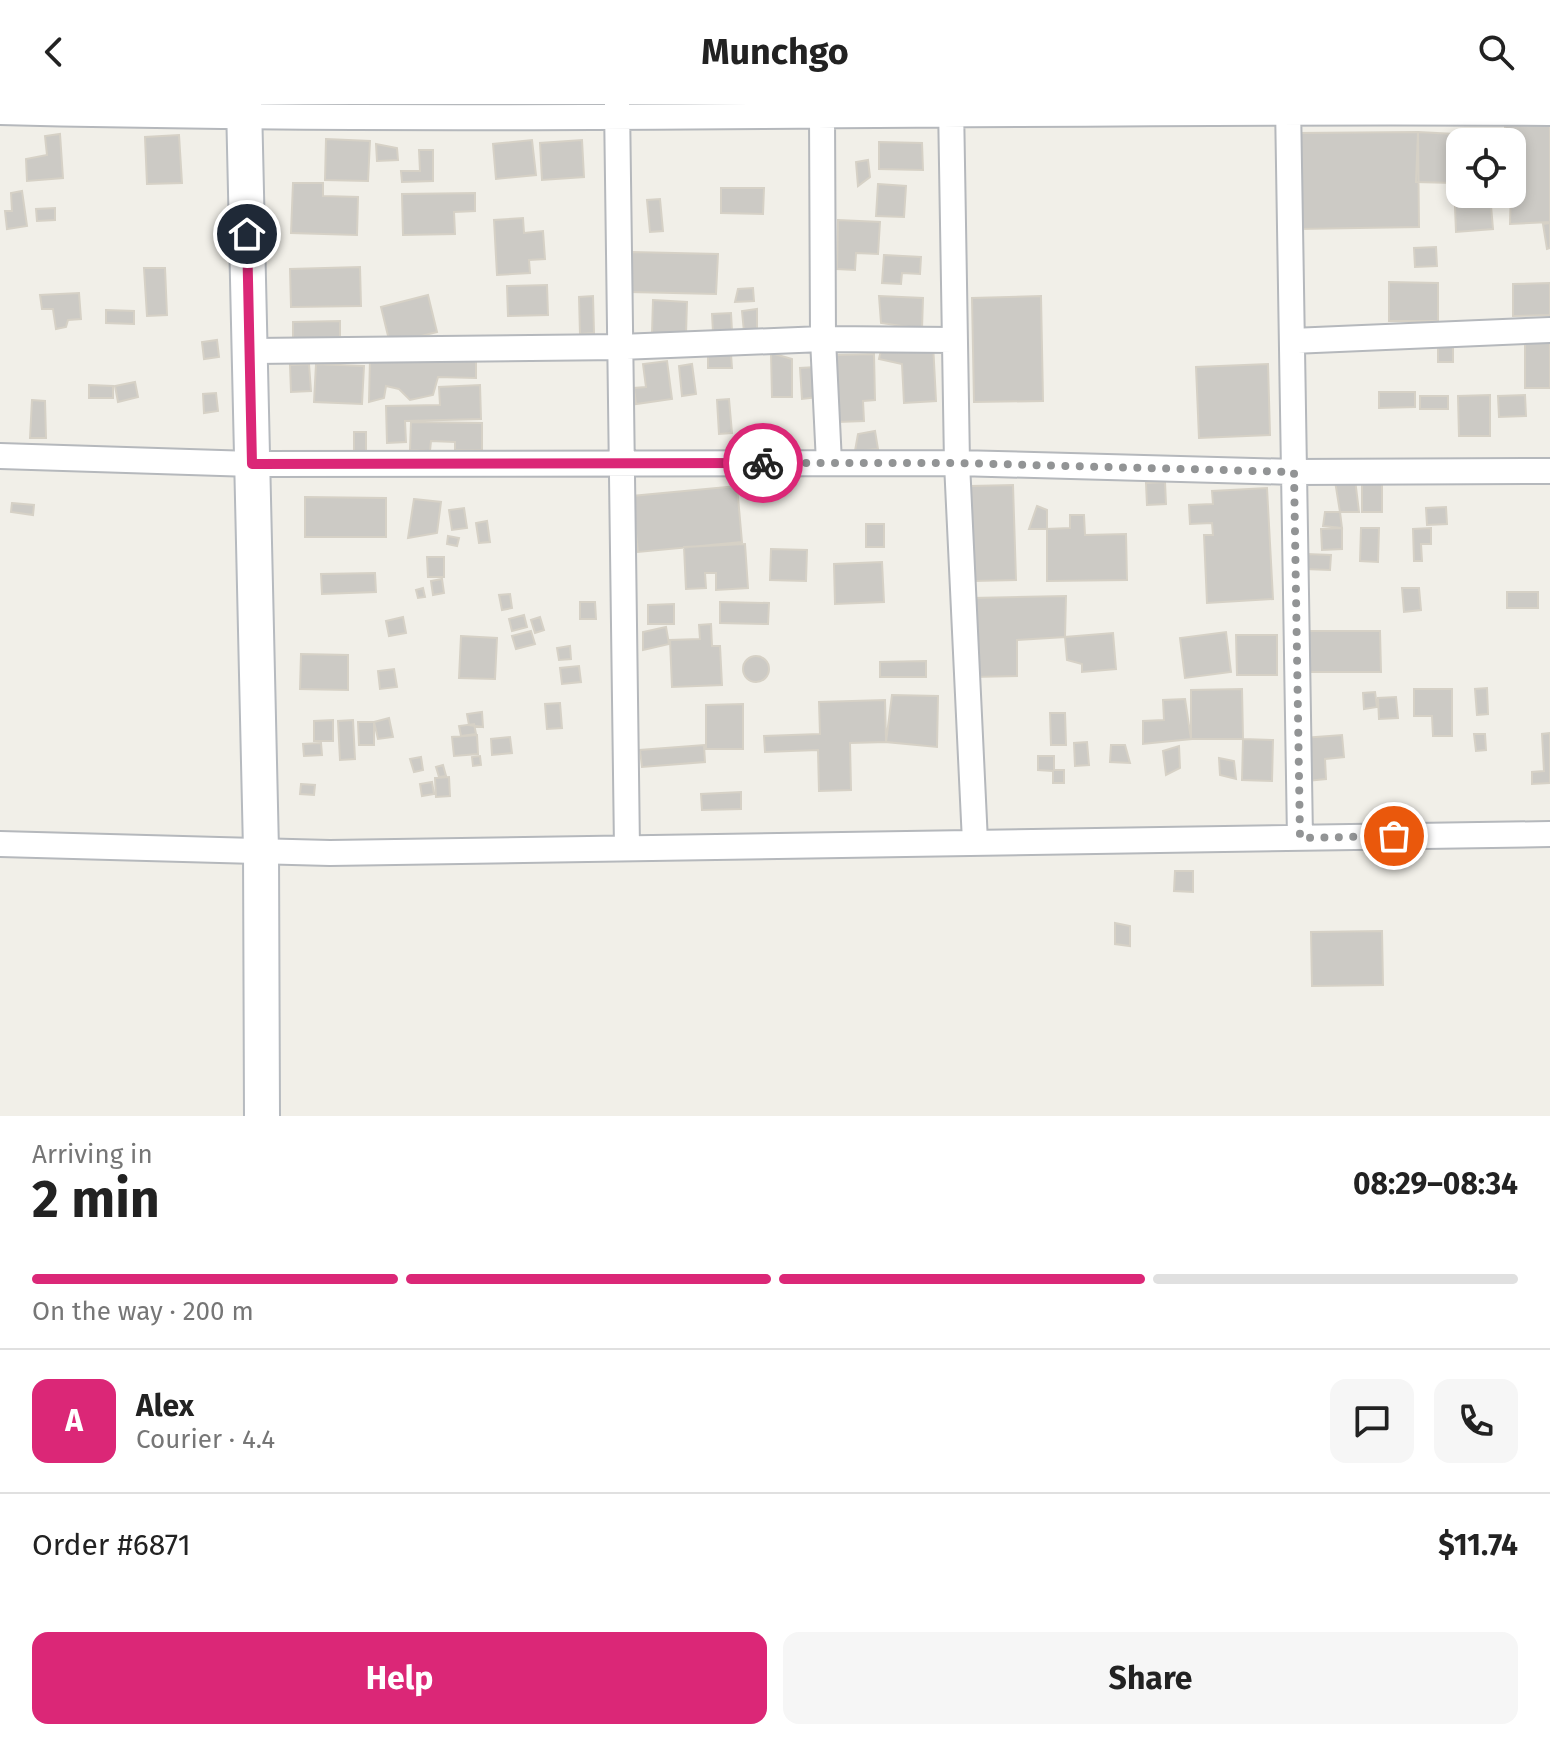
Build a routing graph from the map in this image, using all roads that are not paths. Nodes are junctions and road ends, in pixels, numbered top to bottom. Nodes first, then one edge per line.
1 (951, 108) edge
2 (1288, 108) edge
3 (617, 109) edge
4 (362, 110) edge
5 (244, 111) edge
6 (0, 112) edge
7 (822, 113) junction
8 (1550, 113) edge
9 (1550, 330) edge
10 (823, 339) junction
11 (954, 340) junction
12 (1292, 341) junction
13 (620, 347) junction
14 (249, 351) junction
15 (0, 456) edge
16 (622, 463) junction
17 (829, 463) junction
18 (957, 463) junction
19 (252, 464) junction
20 (1550, 471) edge
21 (1294, 472) junction
22 (1550, 834) edge
23 (1300, 838) junction
24 (975, 842) junction
25 (0, 844) edge
26 (627, 848) junction
27 (261, 850) junction
28 (262, 1116) edge

1 - 2 street
1 - 7 street
1 - 11 street
2 - 8 street
2 - 12 street
3 - 4 street
3 - 7 street
3 - 13 street
4 - 5 street
5 - 6 street
5 - 14 street
7 - 10 street
9 - 12 street
10 - 11 street
10 - 13 street
10 - 17 street
11 - 18 street
12 - 21 street
13 - 14 street
13 - 16 street
14 - 19 street
15 - 19 street
16 - 17 street
16 - 19 street
16 - 26 street
17 - 18 street
18 - 21 street
18 - 24 street
19 - 27 street
20 - 21 street
21 - 23 street
22 - 23 street
23 - 24 street
24 - 26 street
25 - 27 street
26 - 27 street
27 - 28 street

